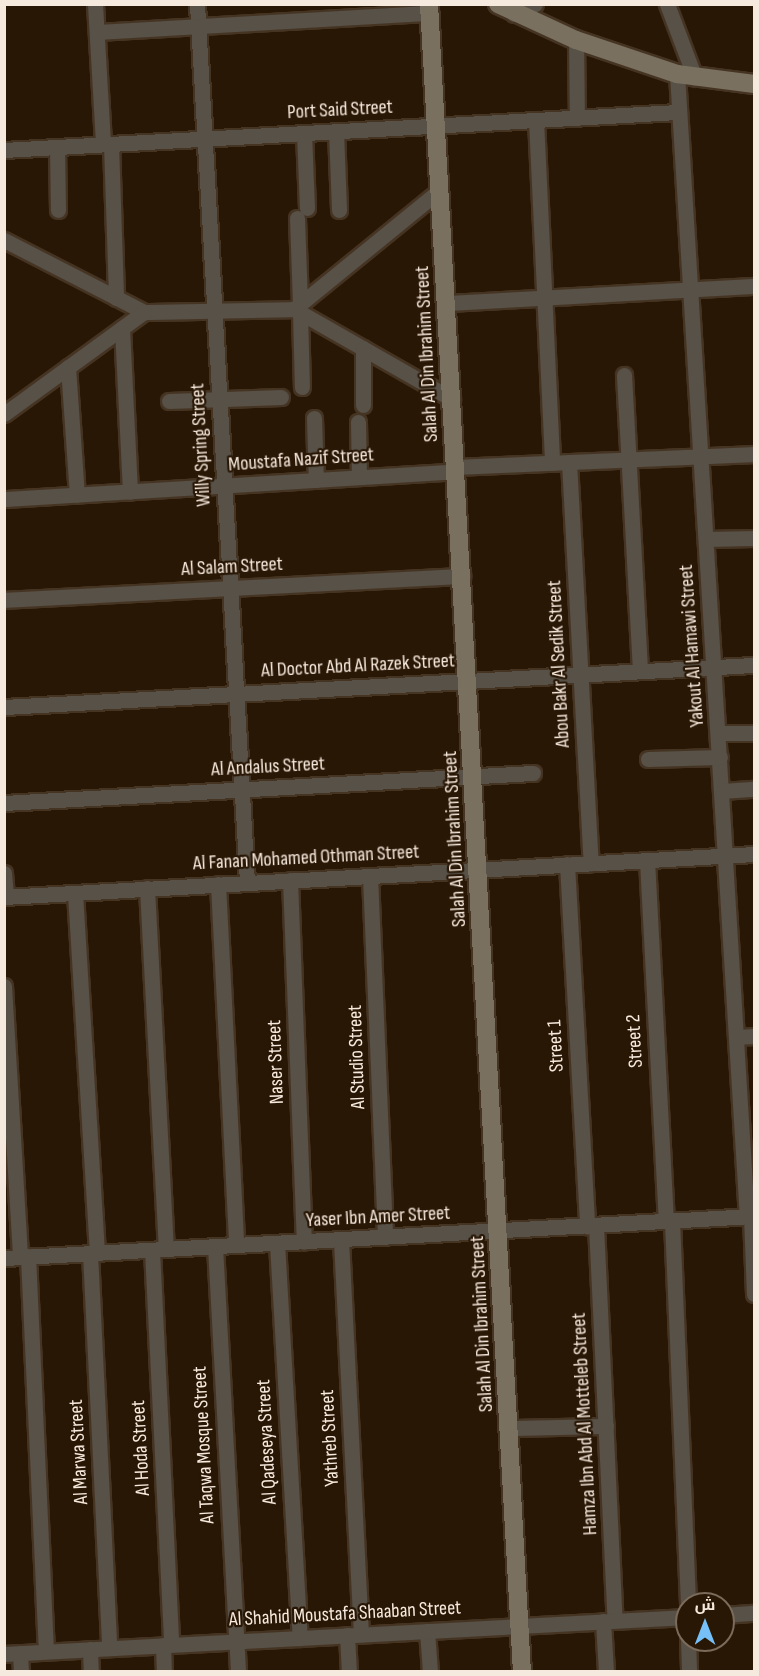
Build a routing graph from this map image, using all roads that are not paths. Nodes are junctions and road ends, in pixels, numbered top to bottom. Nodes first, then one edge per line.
1 (95, 4) edge
2 (196, 4) edge
3 (535, 4) edge
4 (666, 4) edge
5 (430, 9) edge
6 (506, 9) edge
7 (198, 26) junction
8 (97, 32) junction
9 (576, 40) junction
10 (677, 74) junction
11 (695, 78) junction
12 (754, 84) edge
13 (677, 112) junction
14 (577, 118) junction
15 (536, 120) junction
16 (436, 126) junction
17 (336, 131) junction
18 (304, 133) junction
19 (204, 139) junction
20 (107, 144) junction
21 (57, 147) junction
22 (4, 150) edge
23 (440, 190) junction
24 (58, 210) dead end
25 (339, 210) dead end
26 (4, 240) edge
27 (754, 286) edge
28 (690, 290) junction
29 (116, 297) junction
30 (544, 297) junction
31 (447, 303) junction
32 (298, 309) junction
33 (214, 310) junction
34 (144, 312) junction
35 (122, 328) junction
36 (363, 348) junction
37 (68, 367) junction
38 (624, 375) dead end
39 (302, 387) dead end
40 (281, 397) dead end
41 (219, 399) junction
42 (452, 399) junction
43 (169, 400) dead end
44 (363, 405) dead end
45 (4, 414) edge
46 (314, 417) dead end
47 (358, 422) dead end
48 (754, 454) edge
49 (701, 456) junction
50 (629, 460) junction
51 (569, 462) junction
52 (552, 463) junction
53 (456, 469) junction
54 (359, 477) junction
55 (316, 480) junction
56 (224, 486) junction
57 (130, 492) junction
58 (77, 495) junction
59 (4, 500) edge
60 (754, 538) edge
61 (706, 539) junction
62 (462, 576) junction
63 (230, 588) junction
64 (4, 600) edge
65 (754, 665) edge
66 (714, 667) junction
67 (640, 671) junction
68 (580, 675) junction
69 (469, 681) junction
70 (236, 694) junction
71 (4, 707) edge
72 (719, 733) junction
73 (754, 733) edge
74 (720, 757) junction
75 (648, 759) dead end
76 (533, 773) dead end
77 (474, 776) junction
78 (241, 789) junction
79 (754, 789) edge
80 (722, 792) junction
81 (4, 803) edge
82 (754, 854) edge
83 (725, 855) junction
84 (646, 860) junction
85 (591, 863) junction
86 (567, 864) junction
87 (479, 869) junction
88 (4, 873) edge
89 (370, 876) junction
90 (290, 880) junction
91 (247, 883) junction
92 (218, 885) junction
93 (147, 888) junction
94 (75, 892) junction
95 (5, 896) edge
96 (4, 986) edge
97 (754, 1036) edge
98 (736, 1037) junction
99 (748, 1140) edge
100 (751, 1216) edge
101 (669, 1221) junction
102 (592, 1225) junction
103 (500, 1231) junction
104 (385, 1237) junction
105 (341, 1240) junction
106 (304, 1242) junction
107 (277, 1243) junction
108 (236, 1245) junction
109 (215, 1246) junction
110 (159, 1249) junction
111 (93, 1253) junction
112 (18, 1257) edge
113 (754, 1293) edge
114 (606, 1426) junction
115 (510, 1428) junction
116 (687, 1592) edge
117 (754, 1613) edge
118 (735, 1614) edge
119 (675, 1616) edge
120 (609, 1621) junction
121 (520, 1626) junction
122 (427, 1631) junction
123 (354, 1635) junction
124 (300, 1638) junction
125 (235, 1641) junction
126 (167, 1645) junction
127 (109, 1648) junction
128 (90, 1649) junction
129 (46, 1651) junction
130 (688, 1652) edge
131 (12, 1653) edge
132 (21, 1671) edge
133 (91, 1671) edge
134 (164, 1671) edge
135 (238, 1671) edge
136 (349, 1671) edge
137 (430, 1671) edge
138 (522, 1671) edge
139 (606, 1671) edge
140 (689, 1671) edge

1 - 8 street
2 - 7 street, Willy Spring Street
3 - 6 street
4 - 11 street
5 - 7 street
5 - 16 street, Salah Al Din Ibrahim Street
6 - 9 street
7 - 8 street
7 - 19 street, Willy Spring Street
8 - 20 street
9 - 10 street
9 - 14 street
10 - 11 street
10 - 13 street, Yakout Al Hamawi Street
11 - 12 street
13 - 14 street, Port Said Street
13 - 28 street, Yakout Al Hamawi Street
14 - 15 street, Port Said Street
15 - 16 street, Port Said Street
15 - 30 street
16 - 17 street, Port Said Street
16 - 23 street, Salah Al Din Ibrahim Street
17 - 18 street, Port Said Street
17 - 25 street
18 - 19 street, Port Said Street
18 - 32 street
19 - 20 street, Port Said Street
19 - 33 street, Willy Spring Street
20 - 21 street, Port Said Street
20 - 29 street
21 - 22 street, Port Said Street
21 - 24 street
23 - 31 street, Salah Al Din Ibrahim Street
23 - 32 street
26 - 29 street
27 - 28 street
28 - 30 street
28 - 49 street, Yakout Al Hamawi Street
29 - 34 street
30 - 31 street
30 - 52 street
31 - 42 street, Salah Al Din Ibrahim Street
32 - 33 street
32 - 36 street
32 - 39 street
33 - 34 street
33 - 41 street, Willy Spring Street
34 - 35 street
35 - 37 street
35 - 57 street
36 - 42 street
36 - 44 street
37 - 45 street
37 - 58 street
38 - 50 street
40 - 41 street
41 - 43 street
41 - 56 street, Willy Spring Street
42 - 53 street, Salah Al Din Ibrahim Street
46 - 55 street
47 - 54 street
48 - 49 street, Moustafa Nazif Street
49 - 50 street, Moustafa Nazif Street
49 - 61 street, Yakout Al Hamawi Street
50 - 51 street, Moustafa Nazif Street
50 - 67 street
51 - 52 street, Moustafa Nazif Street
51 - 68 street, Abou Bakr Al Sedik Street
52 - 53 street, Moustafa Nazif Street
53 - 54 street, Moustafa Nazif Street
53 - 62 street, Salah Al Din Ibrahim Street
54 - 55 street, Moustafa Nazif Street
55 - 56 street, Moustafa Nazif Street
56 - 57 street, Moustafa Nazif Street
56 - 63 street, Willy Spring Street
57 - 58 street, Moustafa Nazif Street
58 - 59 street, Moustafa Nazif Street
60 - 61 street
61 - 66 street, Yakout Al Hamawi Street
62 - 63 street, Al Salam Street
62 - 69 street, Salah Al Din Ibrahim Street
63 - 64 street, Al Salam Street
63 - 70 street, Willy Spring Street
65 - 66 street, Al Doctor Abd Al Razek Street
66 - 67 street, Al Doctor Abd Al Razek Street
66 - 72 street, Yakout Al Hamawi Street
67 - 68 street, Al Doctor Abd Al Razek Street
68 - 69 street, Al Doctor Abd Al Razek Street
68 - 85 street, Abou Bakr Al Sedik Street
69 - 70 street, Al Doctor Abd Al Razek Street
69 - 77 street, Salah Al Din Ibrahim Street
70 - 71 street, Al Doctor Abd Al Razek Street
70 - 78 street, Willy Spring Street
72 - 73 street
72 - 74 street, Yakout Al Hamawi Street
74 - 75 street
74 - 80 street, Yakout Al Hamawi Street
76 - 77 street, Al Andalus Street
77 - 78 street, Al Andalus Street
77 - 87 street, Salah Al Din Ibrahim Street
78 - 81 street, Al Andalus Street
78 - 91 street, Willy Spring Street
79 - 80 street
80 - 83 street, Yakout Al Hamawi Street
82 - 83 street, Al Fanan Mohamed Othman Street
83 - 84 street, Al Fanan Mohamed Othman Street
83 - 98 street, Yakout Al Hamawi Street
84 - 85 street, Al Fanan Mohamed Othman Street
84 - 101 street, Street 2
85 - 86 street, Al Fanan Mohamed Othman Street
86 - 87 street, Al Fanan Mohamed Othman Street
86 - 102 street, Street 1
87 - 89 street, Al Fanan Mohamed Othman Street
87 - 103 street, Salah Al Din Ibrahim Street
88 - 95 street
89 - 90 street, Al Fanan Mohamed Othman Street
89 - 104 street, Al Studio Street
90 - 91 street, Al Fanan Mohamed Othman Street
90 - 106 street, Naser Street
91 - 92 street, Al Fanan Mohamed Othman Street
92 - 93 street, Al Fanan Mohamed Othman Street
92 - 108 street
93 - 94 street, Al Fanan Mohamed Othman Street
93 - 110 street, Al Hoda Street
94 - 95 street, Al Fanan Mohamed Othman Street
94 - 111 street, Al Marwa Street
96 - 112 street
97 - 98 street
98 - 99 street, Yakout Al Hamawi Street
99 - 100 street, Yakout Al Hamawi Street
100 - 101 street, Yaser Ibn Amer Street
100 - 113 street, Yakout Al Hamawi Street
101 - 102 street, Yaser Ibn Amer Street
101 - 116 street
102 - 103 street, Yaser Ibn Amer Street
102 - 114 street, Hamza Ibn Abd Al Motteleb Street
103 - 104 street, Yaser Ibn Amer Street
103 - 115 street, Salah Al Din Ibrahim Street
104 - 105 street, Yaser Ibn Amer Street
105 - 106 street, Yaser Ibn Amer Street
105 - 123 street, Yathreb Street
106 - 107 street, Yaser Ibn Amer Street
107 - 108 street, Yaser Ibn Amer Street
107 - 124 street, Al Qadeseya Street
108 - 109 street, Yaser Ibn Amer Street
109 - 110 street, Yaser Ibn Amer Street
109 - 125 street, Al Taqwa Mosque Street
110 - 111 street, Yaser Ibn Amer Street
110 - 126 street, Al Hoda Street
111 - 112 street, Yaser Ibn Amer Street
111 - 127 street, Al Marwa Street
112 - 129 street
114 - 115 street
114 - 120 street, Hamza Ibn Abd Al Motteleb Street
115 - 121 street, Salah Al Din Ibrahim Street
117 - 118 street
119 - 120 street, Al Shahid Moustafa Shaaban Street
120 - 121 street, Al Shahid Moustafa Shaaban Street
120 - 139 street, Hamza Ibn Abd Al Motteleb Street
121 - 122 street, Al Shahid Moustafa Shaaban Street
121 - 138 street, Salah Al Din Ibrahim Street
122 - 123 street, Al Shahid Moustafa Shaaban Street
122 - 137 street
123 - 124 street, Al Shahid Moustafa Shaaban Street
123 - 136 street, Yathreb Street
124 - 125 street, Al Shahid Moustafa Shaaban Street
125 - 126 street, Al Shahid Moustafa Shaaban Street
125 - 135 street, Al Taqwa Mosque Street
126 - 127 street, Al Shahid Moustafa Shaaban Street
126 - 134 street, Al Hoda Street
127 - 128 street, Al Shahid Moustafa Shaaban Street
128 - 129 street, Al Shahid Moustafa Shaaban Street
128 - 133 street
129 - 131 street, Al Shahid Moustafa Shaaban Street
130 - 140 street
131 - 132 street

